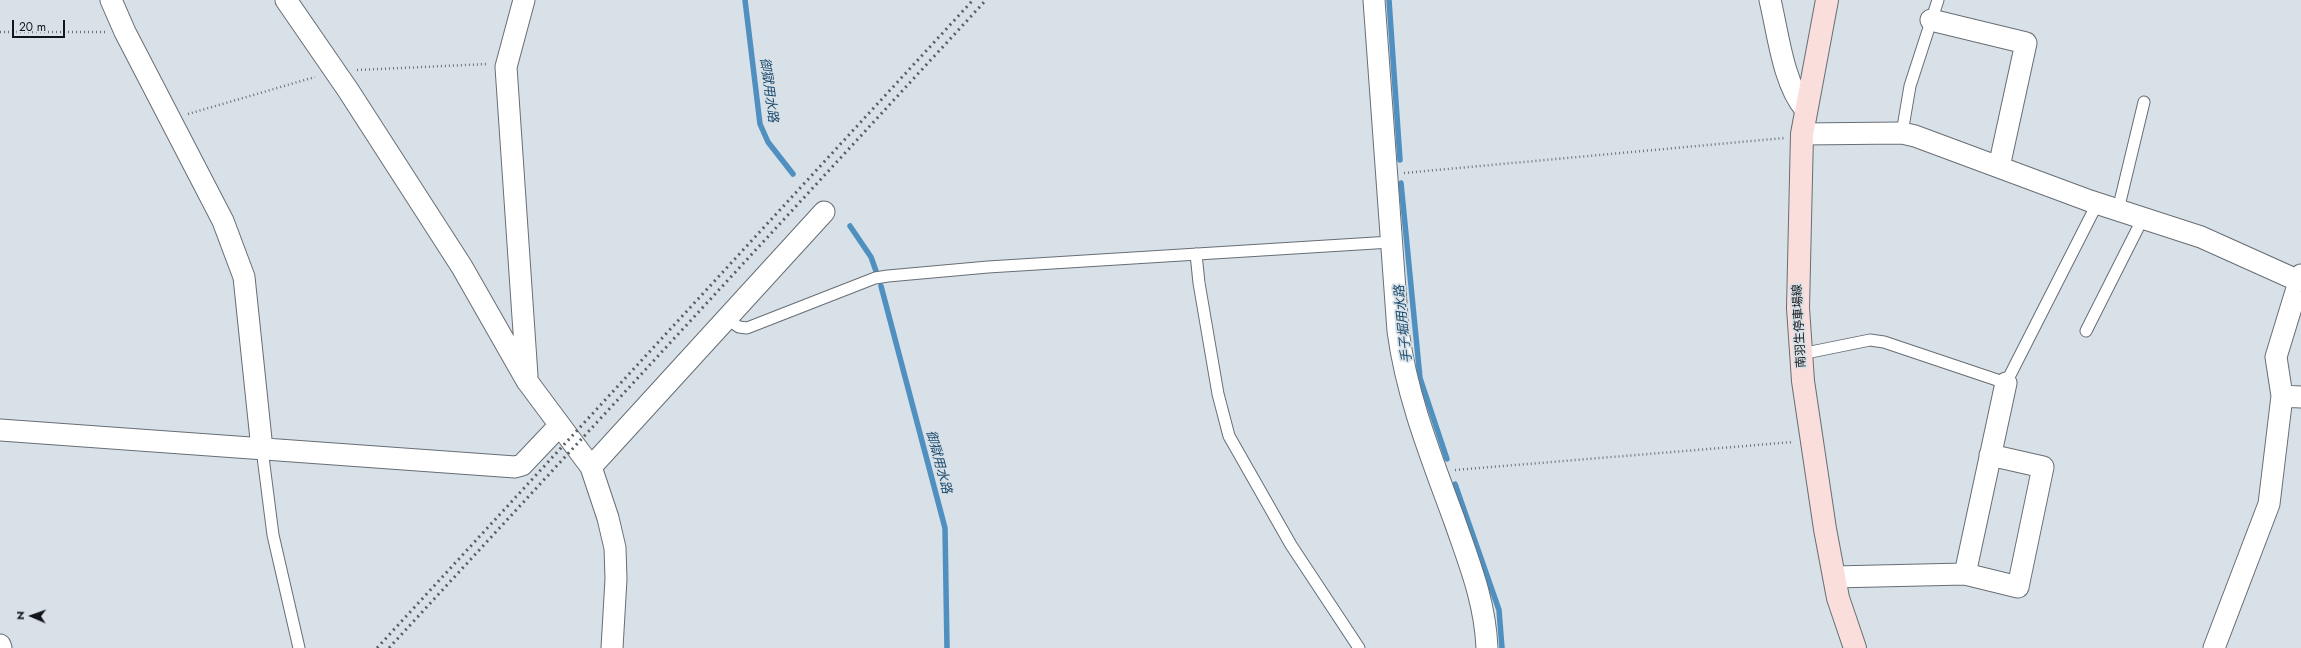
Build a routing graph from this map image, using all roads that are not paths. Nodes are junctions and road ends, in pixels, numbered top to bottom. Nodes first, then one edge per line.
1 (111, 0) edge
2 (286, 0) edge
3 (524, 0) edge
4 (1374, 0) edge
5 (1770, 0) edge
6 (1827, 0) edge
7 (1938, 0) edge
8 (1931, 20) junction
9 (2144, 102) dead end
10 (1805, 109) junction
11 (1902, 133) junction
12 (1802, 134) junction
13 (1999, 167) junction
14 (2098, 204) junction
15 (2118, 210) junction
16 (824, 212) dead end
17 (2143, 218) junction
18 (1391, 242) junction
19 (1196, 254) junction
20 (2300, 278) edge
21 (727, 319) junction
22 (2086, 331) dead end
23 (1801, 354) junction
24 (527, 381) junction
25 (2006, 383) junction
26 (2291, 396) edge
27 (559, 426) junction
28 (0, 430) edge
29 (262, 449) junction
30 (1990, 455) junction
31 (591, 467) junction
32 (1965, 574) junction
33 (1834, 577) junction
34 (299, 648) edge
35 (612, 648) edge
36 (1359, 648) edge
37 (1487, 648) edge
38 (1854, 648) edge
39 (2214, 648) edge

1 - 29 street
2 - 24 street
3 - 24 street
4 - 18 street
5 - 10 street
6 - 10 main road, 南羽生停車場線
7 - 8 lane
8 - 11 lane
8 - 13 street
9 - 15 lane
10 - 12 main road, 南羽生停車場線
11 - 12 street
11 - 13 street
12 - 23 main road, 南羽生停車場線
13 - 14 street
14 - 15 street
14 - 25 lane
15 - 17 street
16 - 21 street
17 - 20 street
17 - 22 lane
18 - 19 lane
18 - 37 street
19 - 21 lane
19 - 36 lane
20 - 26 street
21 - 31 street
23 - 25 lane
23 - 33 main road, 南羽生停車場線
24 - 27 street
25 - 30 street
26 - 39 street
27 - 29 street
27 - 31 street
28 - 29 street
29 - 34 lane
30 - 32 street
30 - 32 street
31 - 35 street
32 - 33 street
33 - 38 main road, 南羽生停車場線

